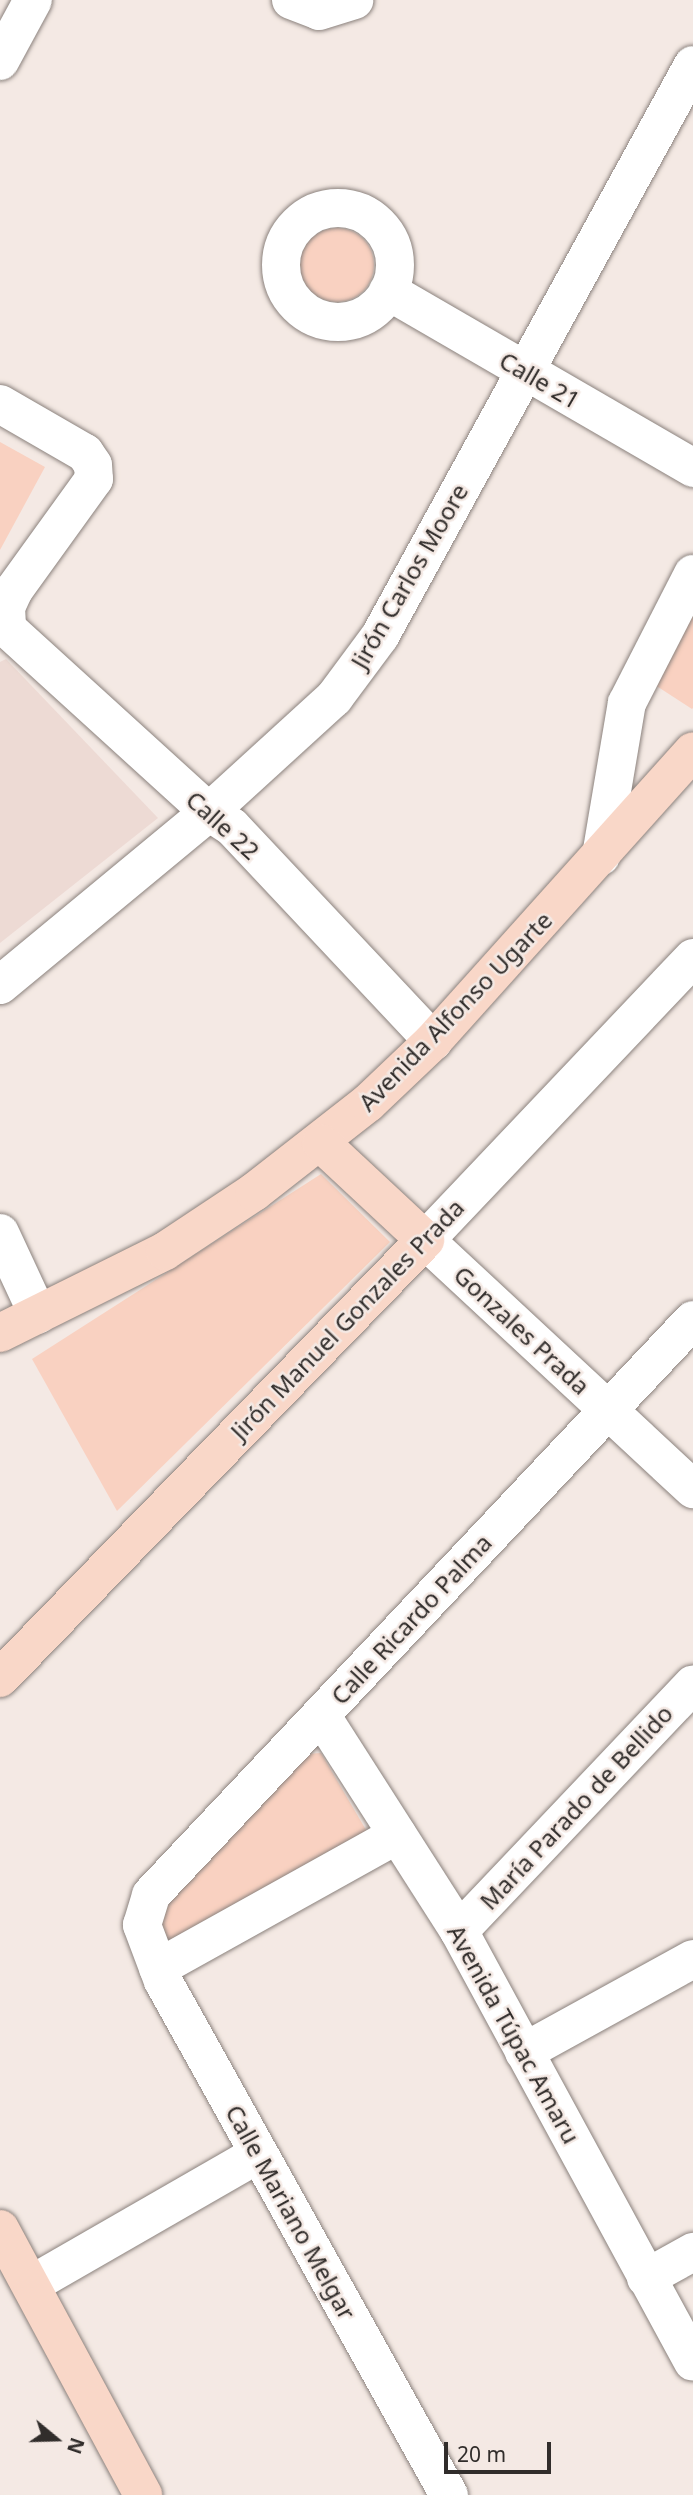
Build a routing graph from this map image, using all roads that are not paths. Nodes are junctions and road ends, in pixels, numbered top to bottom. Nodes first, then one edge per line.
1 (33, 0) edge
2 (291, 0) edge
3 (354, 0) edge
4 (0, 61) edge
5 (693, 65) edge
6 (388, 291) dead end
7 (524, 372) junction
8 (0, 404) edge
9 (693, 468) edge
10 (693, 574) edge
11 (3, 624) edge
12 (693, 751) edge
13 (209, 812) junction
14 (601, 856) junction
15 (693, 958) edge
16 (0, 985) edge
17 (433, 1041) junction
18 (321, 1143) junction
19 (0, 1233) edge
20 (425, 1240) junction
21 (38, 1315) junction
22 (693, 1320) edge
23 (0, 1333) edge
24 (608, 1410) junction
25 (693, 1489) edge
26 (0, 1678) edge
27 (693, 1684) edge
28 (321, 1715) junction
29 (397, 1835) junction
30 (142, 1925) joint
31 (459, 1931) junction
32 (693, 1959) edge
33 (158, 1968) junction
34 (524, 2052) junction
35 (258, 2154) junction
36 (0, 2229) edge
37 (693, 2252) edge
38 (646, 2278) junction
39 (32, 2284) junction
40 (693, 2362) edge
41 (143, 2495) edge
42 (449, 2495) edge

1 - 4 street
2 - 3 street
5 - 7 street, Jirón Carlos Moore
6 - 7 street, Calle 21
7 - 9 street, Calle 21
7 - 13 street, Jirón Carlos Moore
8 - 11 street
10 - 14 street
11 - 13 street, Calle 22
12 - 14 street, Avenida Alfonso Ugarte
13 - 16 street, Jirón Carlos Moore
13 - 17 street, Calle 22
14 - 17 street, Avenida Alfonso Ugarte
15 - 20 street, Jirón Manuel Gonzales Prada
17 - 18 street, Avenida Alfonso Ugarte
18 - 20 street, Gonzales Prada
18 - 21 street, Avenida Alfonso Ugarte
19 - 21 street
20 - 24 street, Gonzales Prada
20 - 26 street, Jirón Manuel Gonzales Prada
21 - 23 street, Avenida Alfonso Ugarte
22 - 24 street, Calle Ricardo Palma
24 - 25 street, Gonzales Prada
24 - 28 street, Calle Ricardo Palma
27 - 31 street, María Parado de Bellido
28 - 29 street, Avenida Túpac Amaru
28 - 30 street, Calle Ricardo Palma
29 - 31 street, Avenida Túpac Amaru
29 - 33 street
30 - 33 street, Calle Mariano Melgar
31 - 34 street, Avenida Túpac Amaru
32 - 34 street
33 - 35 street, Calle Mariano Melgar
34 - 38 street, Avenida Túpac Amaru
35 - 39 street
35 - 42 street, Calle Mariano Melgar
36 - 39 street
37 - 38 street
38 - 40 street, Avenida Túpac Amaru
39 - 41 street

